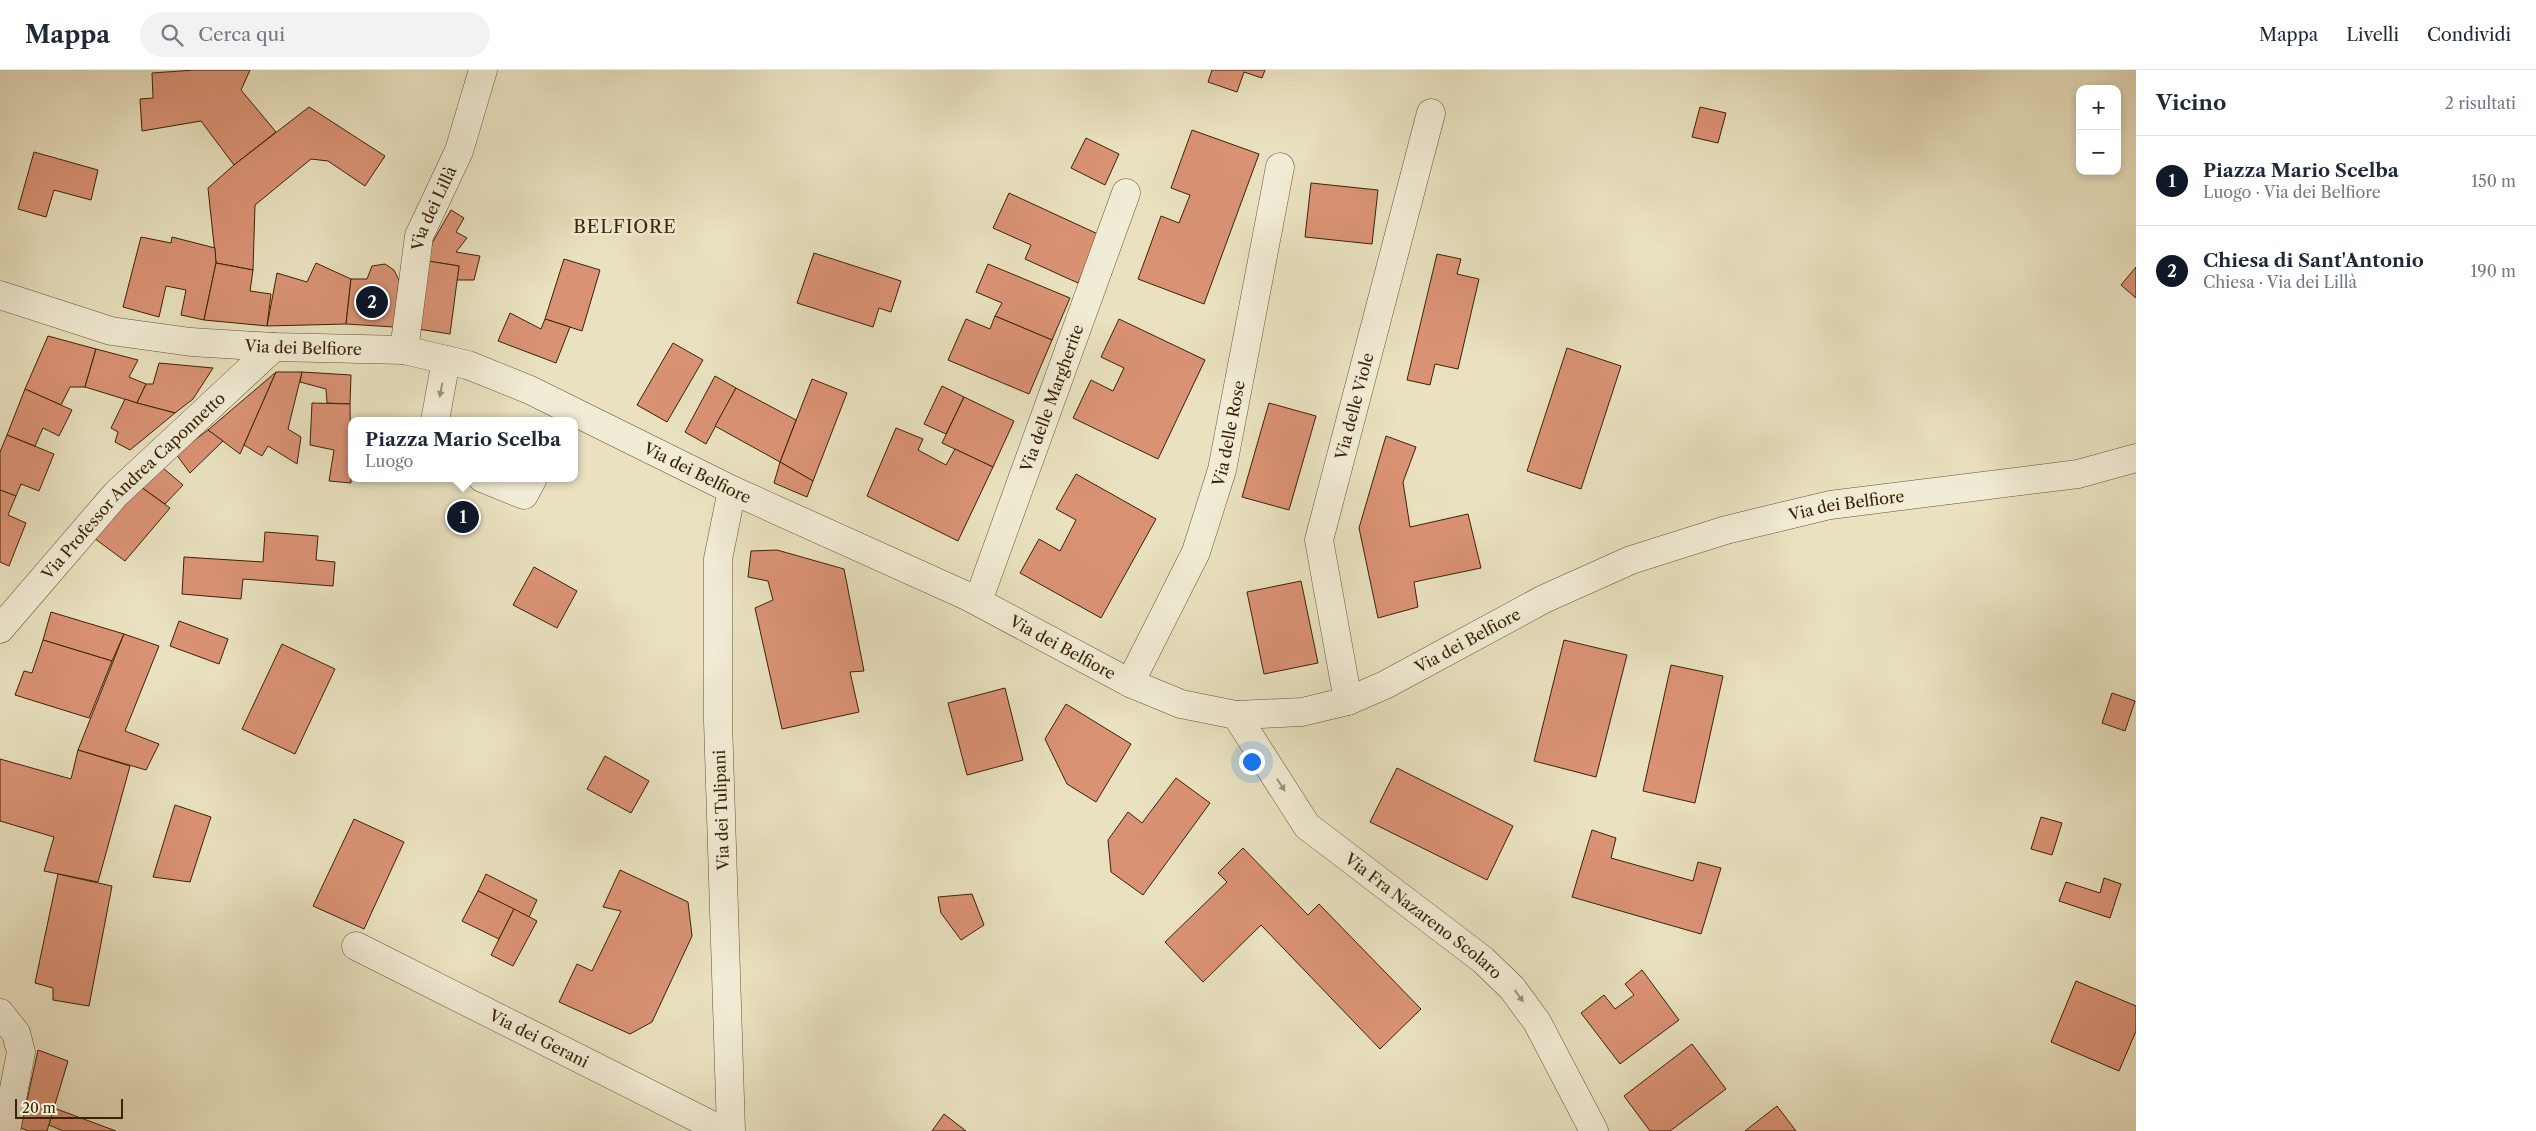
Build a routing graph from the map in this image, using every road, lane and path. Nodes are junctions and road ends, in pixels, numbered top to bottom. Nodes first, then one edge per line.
1 (483, 70) edge
2 (1431, 112) dead end
3 (1280, 167) dead end
4 (1126, 193) dead end
5 (0, 295) edge
6 (274, 347) junction
7 (404, 350) junction
8 (446, 360) junction
9 (567, 415) edge
10 (436, 417) edge
11 (578, 420) edge
12 (2136, 458) edge
13 (492, 482) edge
14 (531, 482) edge
15 (732, 490) junction
16 (978, 601) junction
17 (0, 629) edge
18 (1130, 683) junction
19 (1348, 700) junction
20 (1236, 715) junction
21 (356, 946) dead end
22 (0, 1013) edge
23 (6, 1131) edge
24 (722, 1131) edge
25 (732, 1131) edge
26 (1594, 1131) edge

1 - 7 street, Via dei Lillà
2 - 19 street, Via delle Viole
3 - 18 street, Via delle Rose
4 - 16 street, Via delle Margherite
5 - 6 street, Via dei Belfiore
6 - 7 street, Via dei Belfiore
6 - 17 street, Via Professor Andrea Caponnetto
7 - 8 street, Via dei Belfiore
8 - 9 street, Via dei Belfiore
8 -> 10 street
11 - 15 street, Via dei Belfiore
12 - 19 street, Via dei Belfiore
13 - 14 street
15 - 16 street, Via dei Belfiore
15 - 25 street, Via dei Tulipani
16 - 18 street, Via dei Belfiore
18 - 20 street, Via dei Belfiore
19 - 20 street, Via dei Belfiore
20 -> 26 street, Via Fra Nazareno Scolaro
21 - 24 street, Via dei Gerani
22 - 23 street

